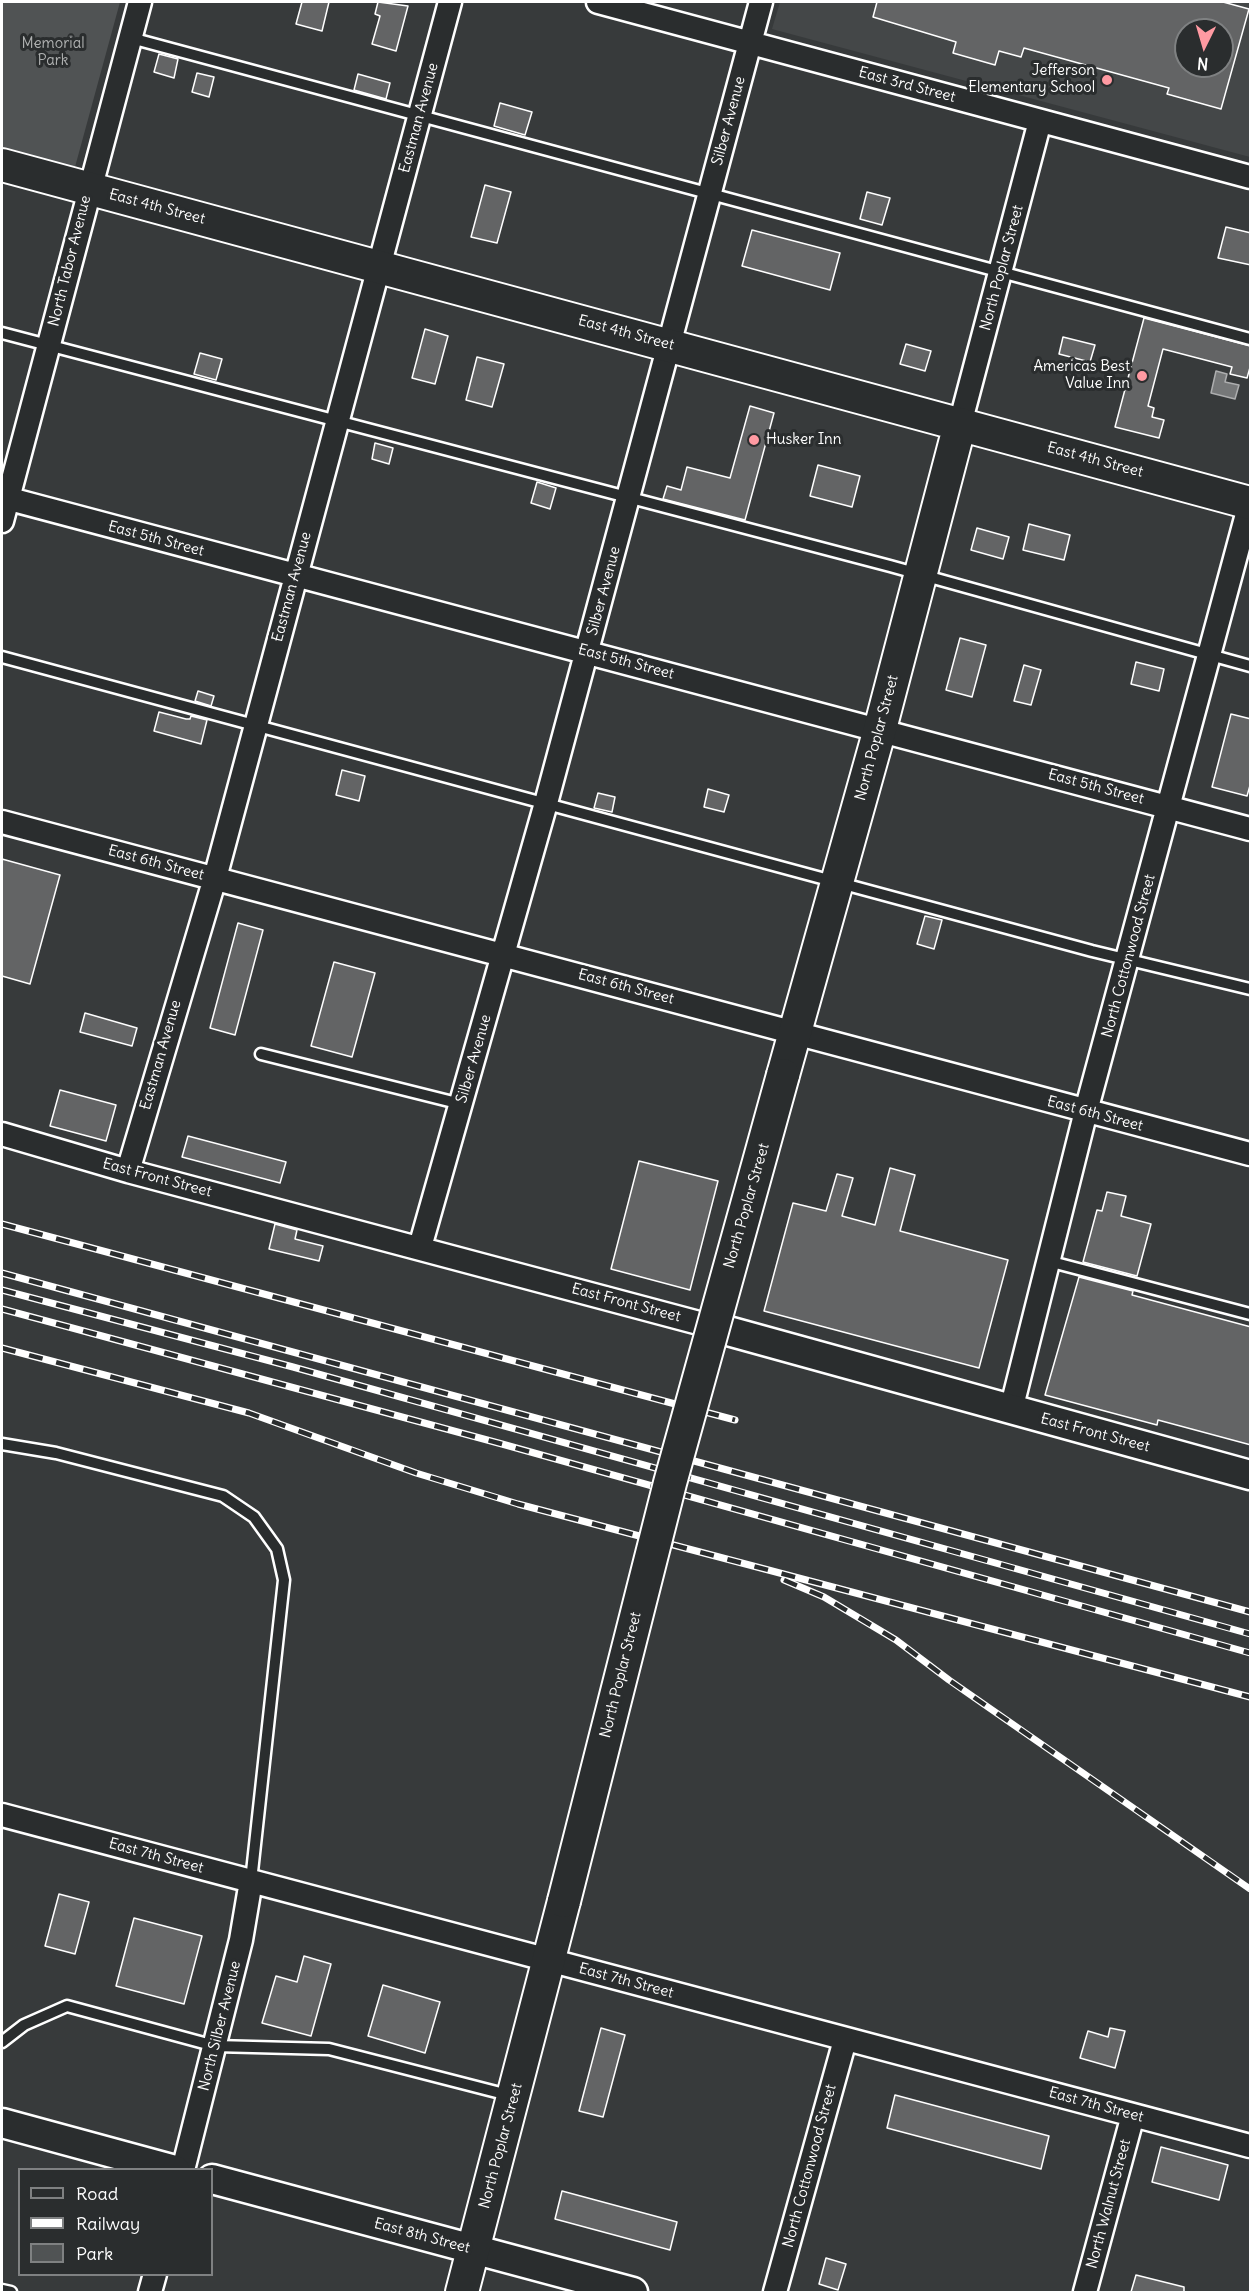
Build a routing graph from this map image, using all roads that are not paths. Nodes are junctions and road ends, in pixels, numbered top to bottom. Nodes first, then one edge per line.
1 (140, 2) edge
2 (450, 2) edge
3 (598, 2) edge
4 (760, 2) edge
5 (130, 38) junction
6 (750, 42) junction
7 (419, 117) junction
8 (1040, 121) junction
9 (2, 165) edge
10 (1251, 177) edge
11 (88, 189) junction
12 (710, 196) junction
13 (379, 266) junction
14 (1000, 273) junction
15 (2, 333) edge
16 (1251, 339) edge
17 (670, 345) junction
18 (48, 346) junction
19 (338, 421) junction
20 (960, 424) junction
21 (629, 496) junction
22 (4, 498) edge
23 (1251, 503) edge
24 (2, 522) edge
25 (922, 574) junction
26 (296, 576) junction
27 (587, 652) junction
28 (1211, 655) junction
29 (2, 657) edge
30 (1251, 666) edge
31 (255, 725) junction
32 (880, 729) junction
33 (546, 803) junction
34 (1170, 807) junction
35 (2, 822) edge
36 (1251, 829) edge
37 (215, 878) junction
38 (838, 881) junction
39 (505, 955) junction
40 (1128, 959) junction
41 (1251, 989) edge
42 (795, 1033) junction
43 (261, 1054) dead end
44 (461, 1104) junction
45 (1086, 1112) junction
46 (2, 1134) edge
47 (1251, 1154) edge
48 (128, 1171) junction
49 (420, 1247) junction
50 (1048, 1261) junction
51 (1251, 1314) edge
52 (710, 1326) joint
53 (1011, 1410) junction
54 (2, 1444) edge
55 (1251, 1475) edge
56 (2, 1815) edge
57 (251, 1881) junction
58 (549, 1960) junction
59 (845, 2040) junction
60 (2, 2042) edge
61 (215, 2046) junction
62 (514, 2097) junction
63 (1133, 2115) junction
64 (2, 2123) edge
65 (1251, 2146) edge
66 (171, 2168) edge
67 (183, 2168) edge
68 (213, 2179) edge
69 (473, 2250) junction
70 (154, 2276) edge
71 (2, 2290) edge
72 (11, 2292) edge
73 (150, 2292) edge
74 (462, 2292) edge
75 (633, 2292) edge
76 (775, 2292) edge
77 (1085, 2292) edge

1 - 5 street, North Tabor Avenue
2 - 7 street, Eastman Avenue
3 - 6 street, East 3rd Street
4 - 6 street, Silber Avenue
5 - 7 lane
5 - 11 street, North Tabor Avenue
6 - 8 street, East 3rd Street
6 - 12 street, Silber Avenue
7 - 12 lane
7 - 13 street, Eastman Avenue
8 - 10 street, East 3rd Street
8 - 14 street, North Poplar Street
9 - 11 main road, East 4th Street
11 - 13 main road, East 4th Street
11 - 18 street, North Tabor Avenue
12 - 14 lane
12 - 17 street, Silber Avenue
13 - 17 main road, East 4th Street
13 - 19 street, Eastman Avenue
14 - 16 lane
14 - 20 street, North Poplar Street
15 - 18 lane
17 - 20 main road, East 4th Street
17 - 21 street, Silber Avenue
18 - 19 lane
18 - 22 street, North Tabor Avenue
19 - 21 lane
19 - 26 street, Eastman Avenue
20 - 23 main road, East 4th Street
20 - 25 main road, North Poplar Street
21 - 25 lane
21 - 27 street, Silber Avenue
22 - 24 street, North Tabor Avenue
22 - 26 street, East 5th Street
23 - 28 street, North Cottonwood Street
25 - 28 lane
25 - 32 main road, North Poplar Street
26 - 27 street, East 5th Street
26 - 31 street, Eastman Avenue
27 - 32 street, East 5th Street
27 - 33 street, Silber Avenue
28 - 30 lane
28 - 34 street, North Cottonwood Street
29 - 31 lane
31 - 33 lane
31 - 37 street, Eastman Avenue
32 - 34 street, East 5th Street
32 - 38 main road, North Poplar Street
33 - 38 lane
33 - 39 street, Silber Avenue
34 - 36 street, East 5th Street
34 - 40 street, North Cottonwood Street
35 - 37 street, East 6th Street
37 - 39 street, East 6th Street
37 - 48 street, Eastman Avenue
38 - 40 lane
38 - 42 main road, North Poplar Street
39 - 42 street, East 6th Street
39 - 44 street, Silber Avenue
40 - 41 lane
40 - 45 street, North Cottonwood Street
42 - 45 street, East 6th Street
42 - 58 main road, North Poplar Street, bridge
43 - 44 lane
44 - 49 street, Silber Avenue
45 - 47 street, East 6th Street
45 - 50 street, North Cottonwood Street
46 - 48 street, East Front Street
48 - 49 street, East Front Street
49 - 52 street, East Front Street
50 - 51 lane
50 - 53 street, North Cottonwood Street
52 - 53 street, East Front Street
53 - 55 street, East Front Street
54 - 57 lane
56 - 57 street, East 7th Street
57 - 58 street, East 7th Street
57 - 61 street, North Silber Avenue
58 - 59 street, East 7th Street
58 - 62 main road, North Poplar Street
59 - 63 street, East 7th Street
59 - 76 street, North Cottonwood Street
60 - 61 lane
61 - 62 lane
61 - 67 street, North Silber Avenue
62 - 69 main road, North Poplar Street
63 - 65 street, East 7th Street
63 - 77 street, North Walnut Street
64 - 66 street
68 - 69 street, East 8th Street
69 - 74 main road, North Poplar Street
69 - 75 street, East 8th Street
70 - 73 street
71 - 72 lane

